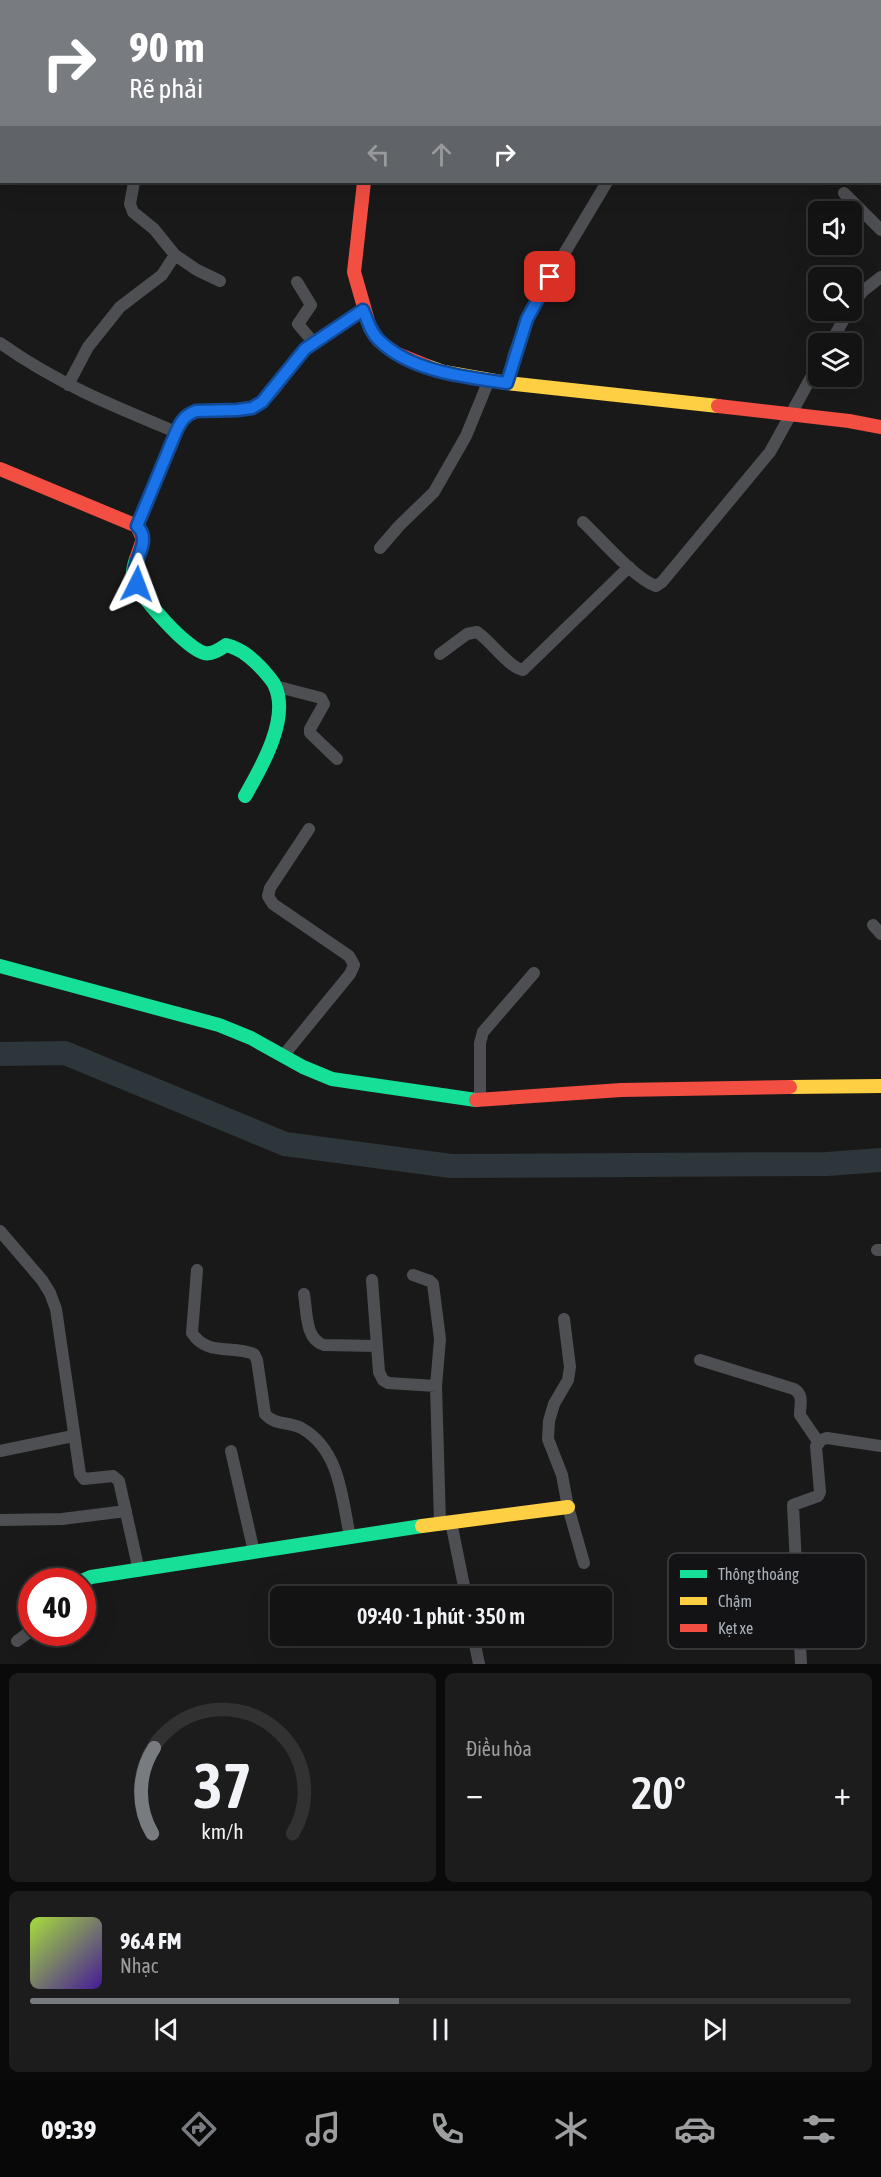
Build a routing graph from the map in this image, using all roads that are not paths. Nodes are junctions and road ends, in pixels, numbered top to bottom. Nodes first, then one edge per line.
1 (135, 183) edge
2 (364, 183) edge
3 (606, 183) edge
4 (844, 193) dead end
5 (881, 230) edge
6 (175, 255) junction
7 (881, 277) edge
8 (220, 281) dead end
9 (297, 282) dead end
10 (862, 292) edge
11 (363, 310) junction
12 (313, 342) junction
13 (0, 343) edge
14 (489, 380) junction
15 (508, 381) junction
16 (808, 381) edge
17 (68, 386) junction
18 (795, 413) junction
19 (881, 427) edge
20 (176, 432) junction
21 (0, 469) edge
22 (583, 522) dead end
23 (137, 526) junction
24 (380, 548) dead end
25 (629, 567) junction
26 (440, 654) dead end
27 (275, 686) junction
28 (337, 759) dead end
29 (245, 796) dead end
30 (309, 829) dead end
31 (0, 966) edge
32 (534, 974) dead end
33 (283, 1056) junction
34 (881, 1086) edge
35 (480, 1100) junction
36 (0, 1231) edge
37 (197, 1270) dead end
38 (413, 1275) dead end
39 (372, 1280) dead end
40 (304, 1294) dead end
41 (564, 1319) dead end
42 (377, 1346) junction
43 (700, 1360) dead end
44 (436, 1386) junction
45 (74, 1436) junction
46 (819, 1443) junction
47 (881, 1446) edge
48 (0, 1451) edge
49 (231, 1451) dead end
50 (568, 1507) junction
51 (126, 1511) junction
52 (0, 1520) edge
53 (446, 1522) junction
54 (350, 1537) junction
55 (254, 1552) junction
56 (795, 1553) edge
57 (584, 1563) dead end
58 (139, 1571) junction
59 (96, 1577) edge
60 (463, 1586) edge
61 (475, 1646) edge
62 (800, 1649) edge
63 (479, 1664) edge
64 (801, 1664) edge

1 - 6 street
2 - 11 street
3 - 15 street
4 - 5 street
6 - 8 street
6 - 17 street
7 - 10 street
9 - 12 street
11 - 12 street
11 - 14 street
12 - 20 street
13 - 17 street
14 - 15 street
14 - 24 street
15 - 18 street
16 - 18 street
17 - 20 street
18 - 19 street
18 - 25 street
20 - 23 street
21 - 23 street
22 - 25 street
23 - 27 street
25 - 26 street
27 - 28 street
27 - 29 street
30 - 33 street
31 - 33 street
32 - 35 street
33 - 35 street
34 - 35 street
36 - 45 street
37 - 54 street
38 - 44 street
39 - 42 street
40 - 42 street
41 - 50 street
42 - 44 street
43 - 46 street
44 - 53 street
45 - 48 street
45 - 51 street
46 - 47 street
46 - 56 street
49 - 55 street
50 - 53 street
50 - 57 street
51 - 52 street
51 - 58 street
53 - 54 street
53 - 60 street
54 - 55 street
55 - 58 street
58 - 59 street
61 - 63 street
62 - 64 street

